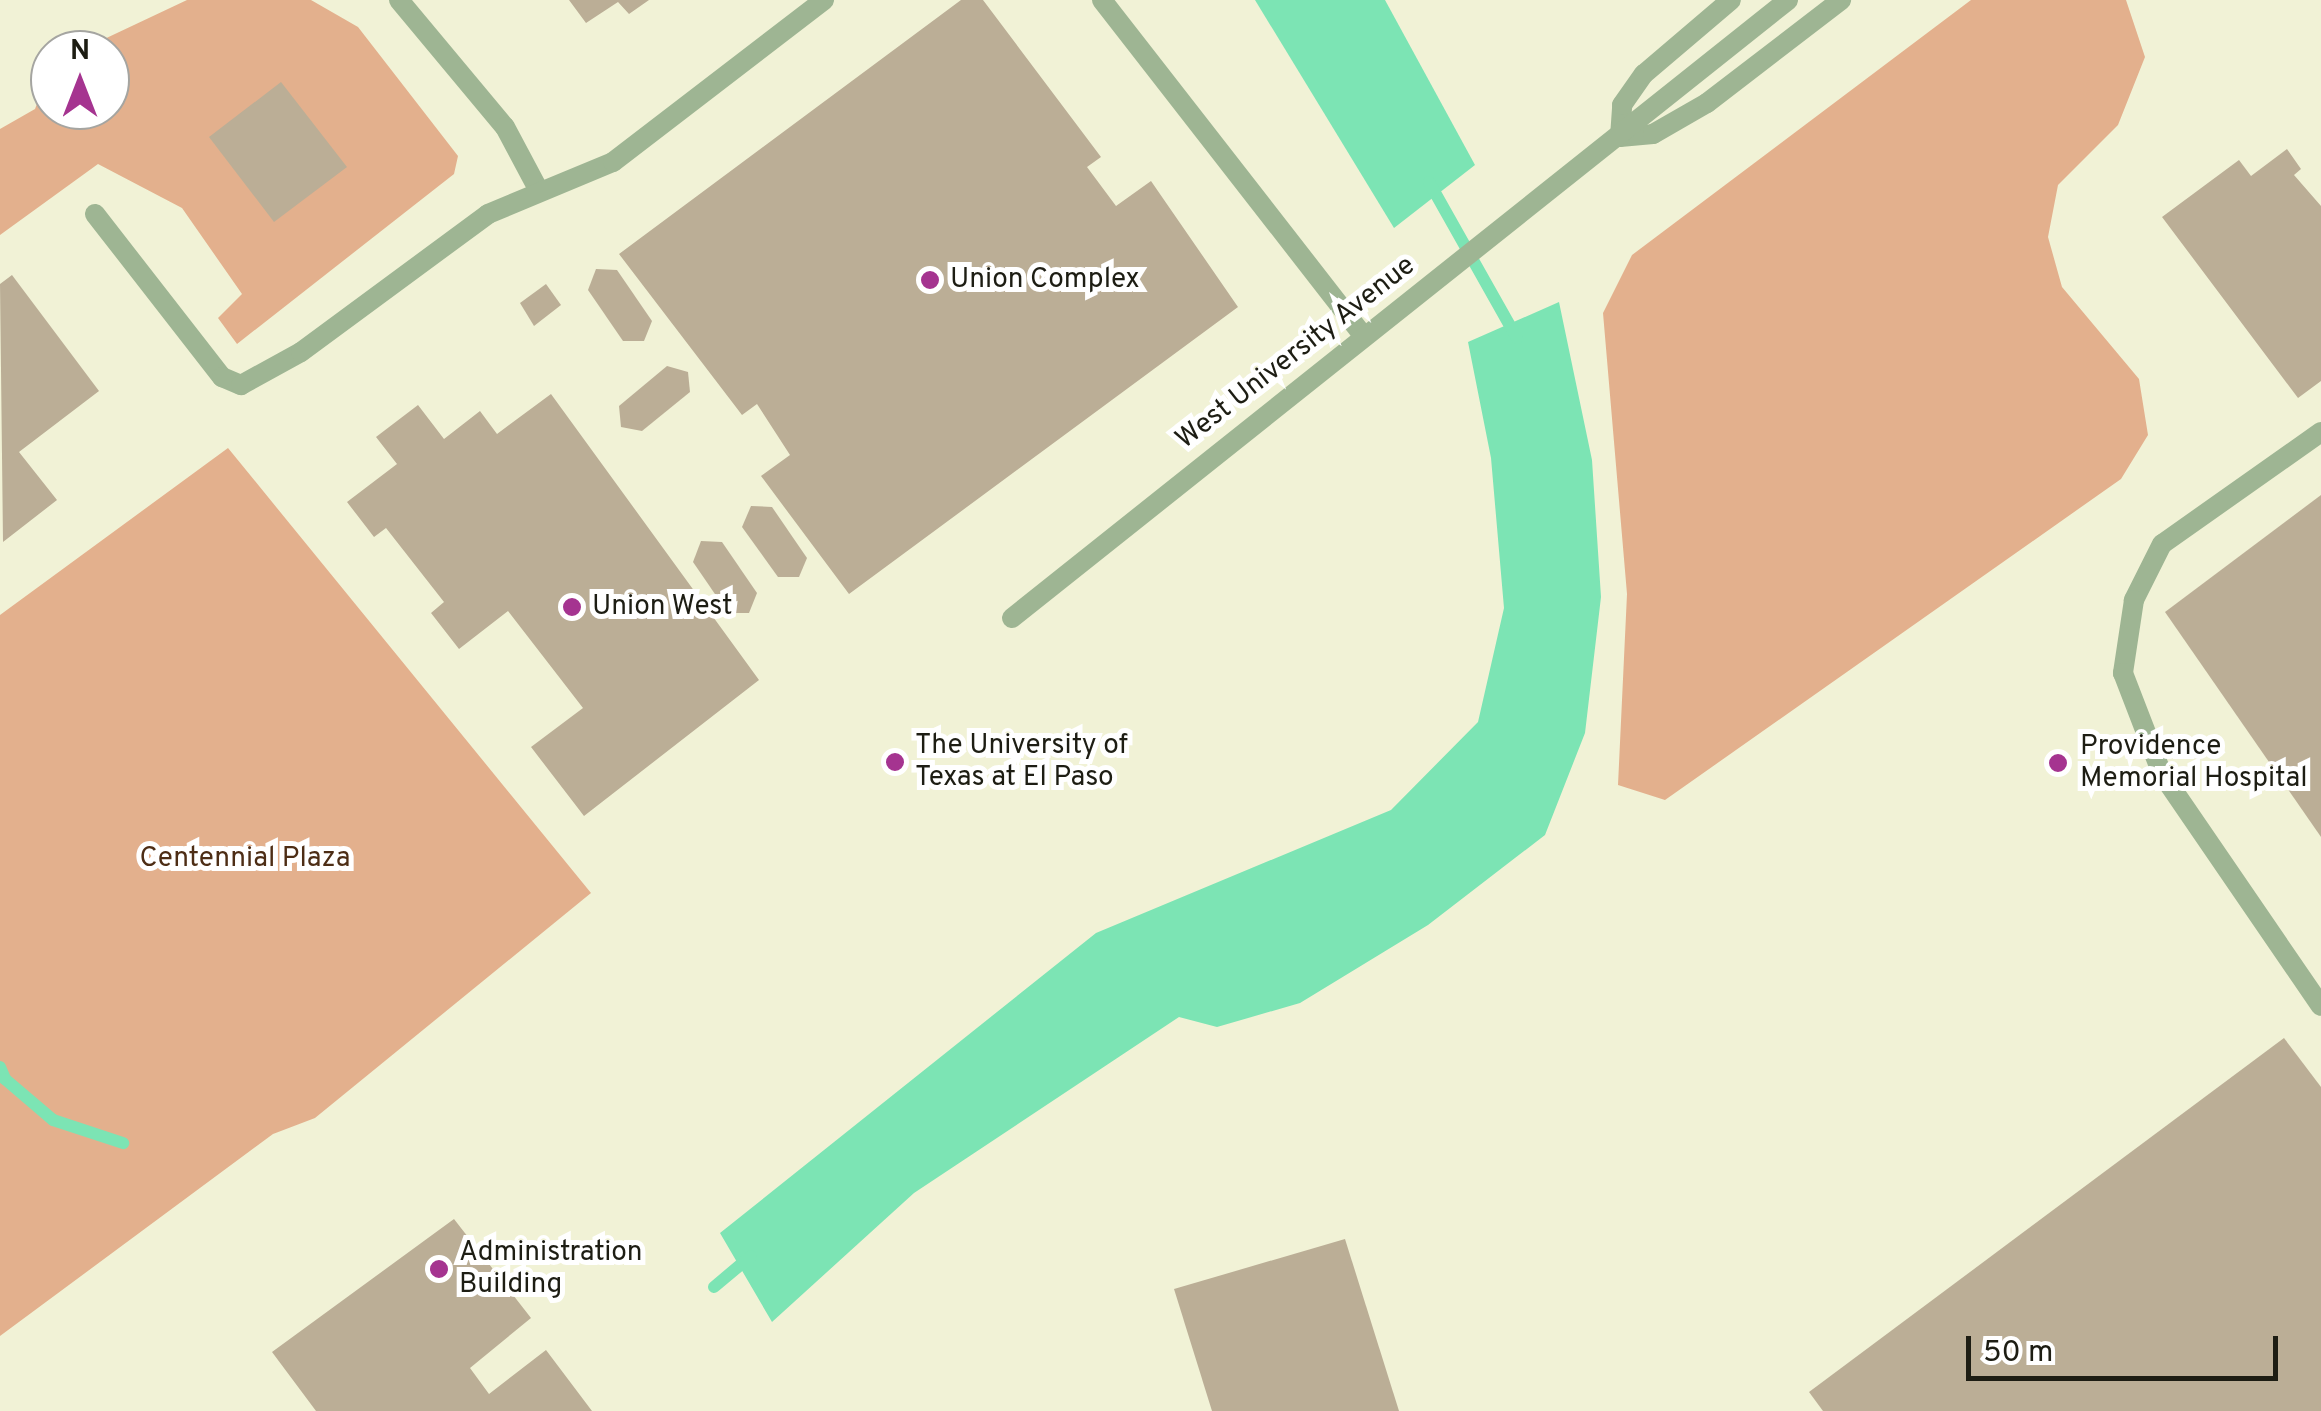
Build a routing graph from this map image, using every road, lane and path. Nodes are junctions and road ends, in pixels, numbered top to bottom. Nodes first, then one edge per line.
1 (399, 0) edge
2 (824, 0) edge
3 (1102, 0) edge
4 (1731, 0) edge
5 (1788, 0) edge
6 (1841, 0) edge
7 (1620, 137) junction
8 (538, 189) junction
9 (95, 214) dead end
10 (1362, 334) junction
11 (2321, 432) edge
12 (1012, 618) dead end
13 (2321, 1006) edge

1 - 8 lane
2 - 8 lane
3 - 10 lane
4 - 7 lane
5 - 7 lane, West University Avenue
6 - 7 lane, West University Avenue
7 - 10 lane, West University Avenue
8 - 9 lane
10 - 12 lane, West University Avenue
11 - 13 lane

